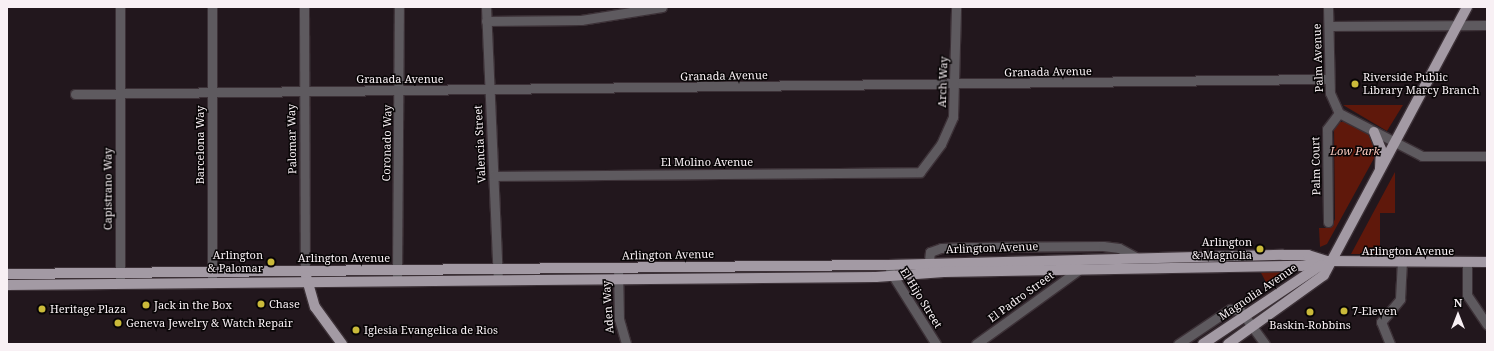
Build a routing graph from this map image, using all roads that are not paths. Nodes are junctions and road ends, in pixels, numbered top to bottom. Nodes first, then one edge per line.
1 (120, 7) edge
2 (212, 7) edge
3 (304, 7) edge
4 (399, 7) edge
5 (486, 7) edge
6 (662, 7) edge
7 (956, 7) edge
8 (1328, 7) edge
9 (1468, 7) edge
10 (486, 21) junction
11 (1458, 25) junction
12 (1487, 25) edge
13 (1329, 26) junction
14 (1329, 79) junction
15 (956, 85) junction
16 (400, 90) junction
17 (304, 92) junction
18 (489, 92) junction
19 (75, 94) dead end
20 (119, 94) junction
21 (212, 94) junction
22 (1339, 113) junction
23 (1374, 132) junction
24 (1396, 144) junction
25 (1487, 156) edge
26 (920, 172) joint
27 (1380, 173) junction
28 (494, 176) junction
29 (1328, 222) dead end
30 (1048, 246) junction
31 (1136, 257) junction
32 (1049, 258) junction
33 (929, 261) junction
34 (1328, 262) junction
35 (1487, 262) edge
36 (1402, 263) junction
37 (1467, 263) junction
38 (888, 265) junction
39 (1283, 266) junction
40 (498, 268) junction
41 (618, 268) junction
42 (1080, 269) junction
43 (305, 270) junction
44 (212, 271) junction
45 (7, 274) edge
46 (398, 275) junction
47 (891, 276) junction
48 (120, 278) junction
49 (618, 279) junction
50 (498, 280) junction
51 (307, 282) junction
52 (212, 283) junction
53 (7, 285) edge
54 (1288, 286) junction
55 (1245, 315) junction
56 (1487, 325) edge
57 (1254, 327) junction
58 (342, 344) edge
59 (626, 344) edge
60 (936, 344) edge
61 (976, 344) edge
62 (1178, 344) edge
63 (1203, 344) edge
64 (1228, 344) edge
65 (1265, 344) edge
66 (1390, 344) edge

1 - 20 street, Capistrano Way
2 - 21 street, Barcelona Way
3 - 17 street, Palomar Way
4 - 16 street, Coronado Way
5 - 10 street, Valencia Street
6 - 10 street
7 - 15 street, Arch Way
8 - 13 street, Palm Avenue
9 - 11 main road, Magnolia Avenue
10 - 18 street, Valencia Street
11 - 12 street
11 - 13 street
11 - 24 main road, Magnolia Avenue
13 - 14 street, Palm Avenue
14 - 15 street, Granada Avenue
14 - 22 street, Palm Avenue
15 - 18 street, Granada Avenue
15 - 26 street, Arch Way
16 - 17 street, Granada Avenue
16 - 18 street, Granada Avenue
16 - 46 street, Coronado Way
17 - 21 street, Granada Avenue
17 - 43 street, Palomar Way
18 - 28 street, Valencia Street
19 - 20 street
20 - 21 street, Granada Avenue
20 - 48 street, Capistrano Way
21 - 44 street, Barcelona Way
22 - 23 street
22 - 29 street, Palm Court
23 - 24 street
23 - 27 main road
24 - 25 street
24 - 27 main road, Magnolia Avenue
26 - 28 street, El Molino Avenue
27 - 34 main road, Magnolia Avenue
28 - 40 street, Valencia Street
30 - 31 street
30 - 32 street
30 - 33 street
31 - 32 main road, Arlington Avenue
31 - 34 main road, Arlington Avenue
32 - 33 main road, Arlington Avenue
33 - 38 main road, Arlington Avenue
34 - 36 main road, Arlington Avenue
34 - 39 main road, Arlington Avenue
34 - 54 main road, Magnolia Avenue
34 - 57 main road, Magnolia Avenue
35 - 37 main road, Arlington Avenue
36 - 37 main road, Arlington Avenue
36 - 66 street
37 - 56 street
38 - 41 main road, Arlington Avenue
38 - 47 street, El Hijo Street
39 - 42 main road, Arlington Avenue
39 - 54 main road
40 - 41 main road, Arlington Avenue
40 - 46 main road, Arlington Avenue
40 - 50 street, Valencia Street
41 - 49 street, Aden Way
42 - 47 main road, Arlington Avenue
42 - 61 street, El Padro Street
43 - 44 main road, Arlington Avenue
43 - 46 main road, Arlington Avenue
43 - 51 main road
44 - 48 main road, Arlington Avenue
44 - 52 street, Barcelona Way
45 - 48 main road, Arlington Avenue
46 - 50 main road, Arlington Avenue
46 - 51 main road, Arlington Avenue
47 - 49 main road, Arlington Avenue
47 - 60 street, El Hijo Street
48 - 52 main road, Arlington Avenue
48 - 53 main road, Arlington Avenue
49 - 50 main road, Arlington Avenue
49 - 59 street, Aden Way
51 - 52 main road, Arlington Avenue
51 - 58 main road
54 - 55 main road, Magnolia Avenue
55 - 57 street
55 - 62 street
55 - 63 main road, Magnolia Avenue
57 - 64 main road, Magnolia Avenue
57 - 65 street

